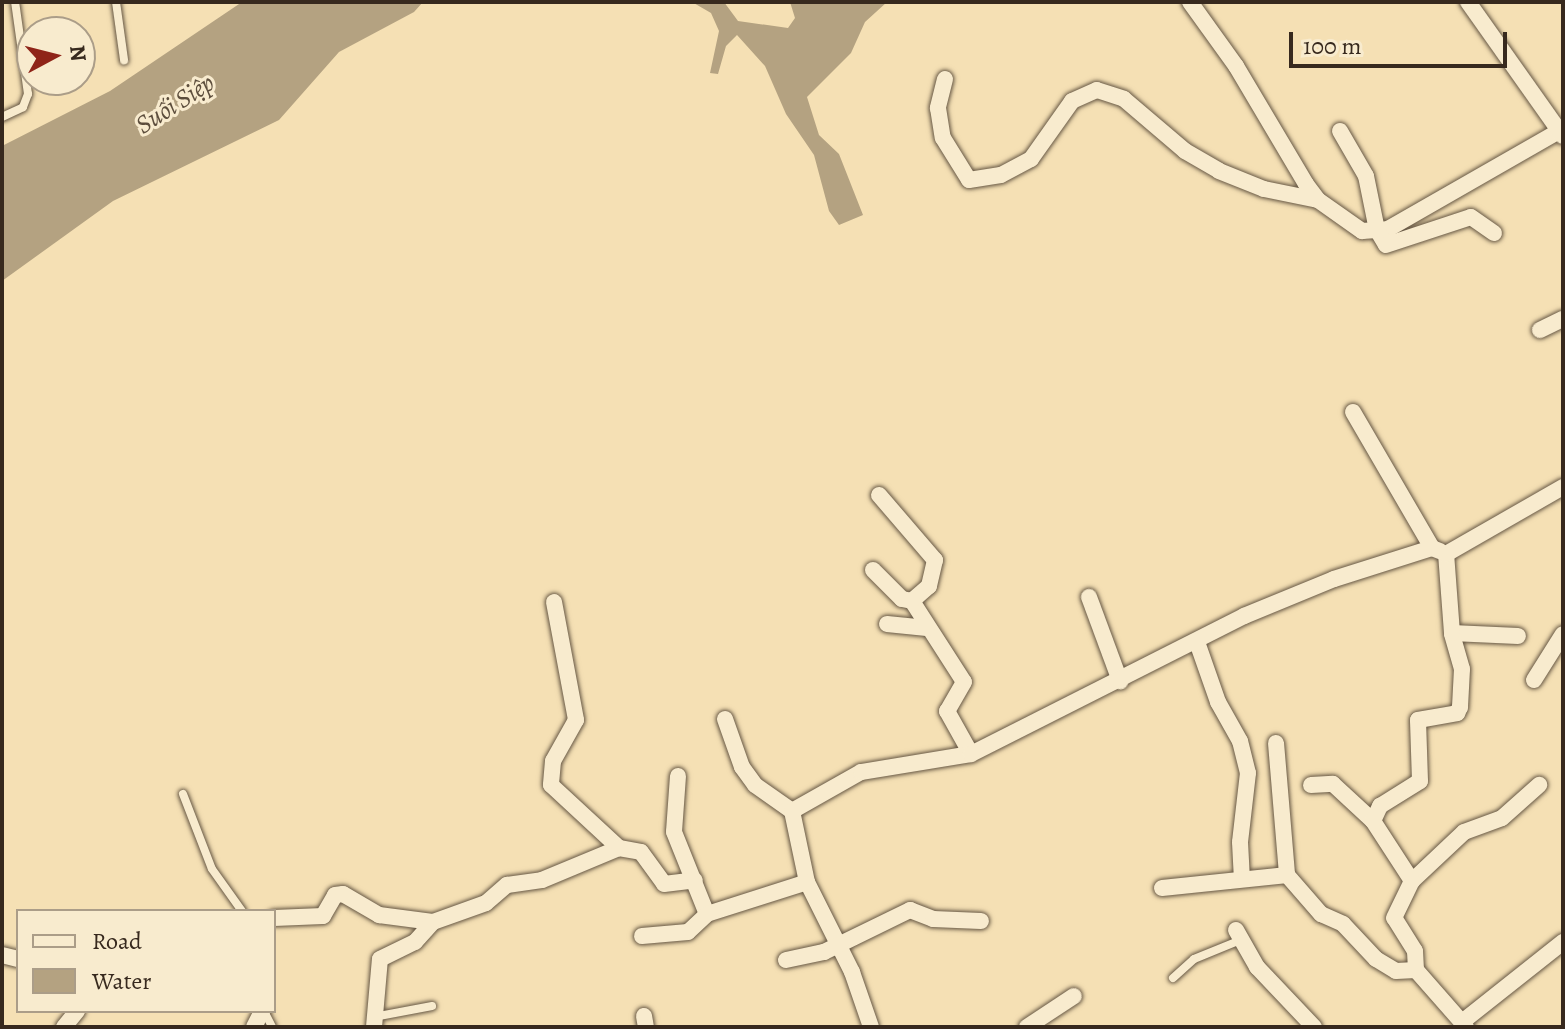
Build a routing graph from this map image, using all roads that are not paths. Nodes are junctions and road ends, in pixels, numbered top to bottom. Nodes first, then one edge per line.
1 (15, 2) edge
2 (116, 2) edge
3 (1190, 2) edge
4 (1469, 2) edge
5 (124, 60) dead end
6 (945, 79) dead end
7 (2, 117) edge
8 (1340, 131) dead end
9 (1561, 134) edge
10 (1318, 200) junction
11 (1377, 230) junction
12 (1494, 233) dead end
13 (1563, 319) edge
14 (1540, 330) dead end
15 (1353, 412) dead end
16 (1563, 487) edge
17 (879, 495) dead end
18 (1439, 551) junction
19 (873, 570) dead end
20 (1089, 597) dead end
21 (912, 601) junction
22 (554, 602) dead end
23 (887, 624) dead end
24 (927, 628) junction
25 (1452, 633) junction
26 (1563, 634) edge
27 (1518, 636) dead end
28 (1197, 642) junction
29 (1534, 680) dead end
30 (1120, 681) junction
31 (725, 719) dead end
32 (1276, 743) dead end
33 (971, 754) junction
34 (678, 776) dead end
35 (1311, 785) dead end
36 (1539, 785) dead end
37 (183, 794) dead end
38 (792, 811) junction
39 (1373, 821) junction
40 (619, 848) junction
41 (1287, 875) junction
42 (1242, 878) junction
43 (695, 880) junction
44 (1412, 881) junction
45 (807, 882) junction
46 (1162, 888) dead end
47 (241, 909) edge
48 (707, 914) junction
49 (276, 918) edge
50 (981, 921) dead end
51 (433, 922) junction
52 (642, 936) dead end
53 (1237, 936) joint
54 (1563, 942) edge
55 (840, 945) junction
56 (786, 960) dead end
57 (1416, 970) junction
58 (1173, 978) dead end
59 (1074, 996) dead end
60 (432, 1006) dead end
61 (376, 1021) edge
62 (1464, 1024) edge
63 (871, 1027) edge
64 (1027, 1027) edge
65 (1314, 1027) edge

1 - 7 lane
2 - 5 lane
3 - 10 street
4 - 9 street
6 - 10 street
8 - 11 street
9 - 11 street
10 - 11 street
11 - 12 street
13 - 14 street
15 - 18 street
16 - 18 street
17 - 21 street
18 - 25 street
18 - 28 street
19 - 21 street
20 - 30 street
21 - 24 street
22 - 40 street
23 - 24 street
24 - 33 street
25 - 27 street
25 - 39 street
26 - 29 street
28 - 30 street
28 - 42 street
30 - 33 street
31 - 38 street
32 - 41 street
33 - 38 street
34 - 43 street
35 - 39 street
36 - 44 street
37 - 47 lane
38 - 45 street
39 - 44 street
40 - 43 street
40 - 51 street
41 - 42 street
41 - 57 street
42 - 46 street
43 - 48 street
44 - 57 street
45 - 48 street
45 - 55 street
48 - 52 street
49 - 51 street
50 - 55 street
51 - 61 street
53 - 58 lane
53 - 65 street
54 - 62 street
55 - 56 street
55 - 63 street
57 - 62 street
59 - 64 street
60 - 61 lane

